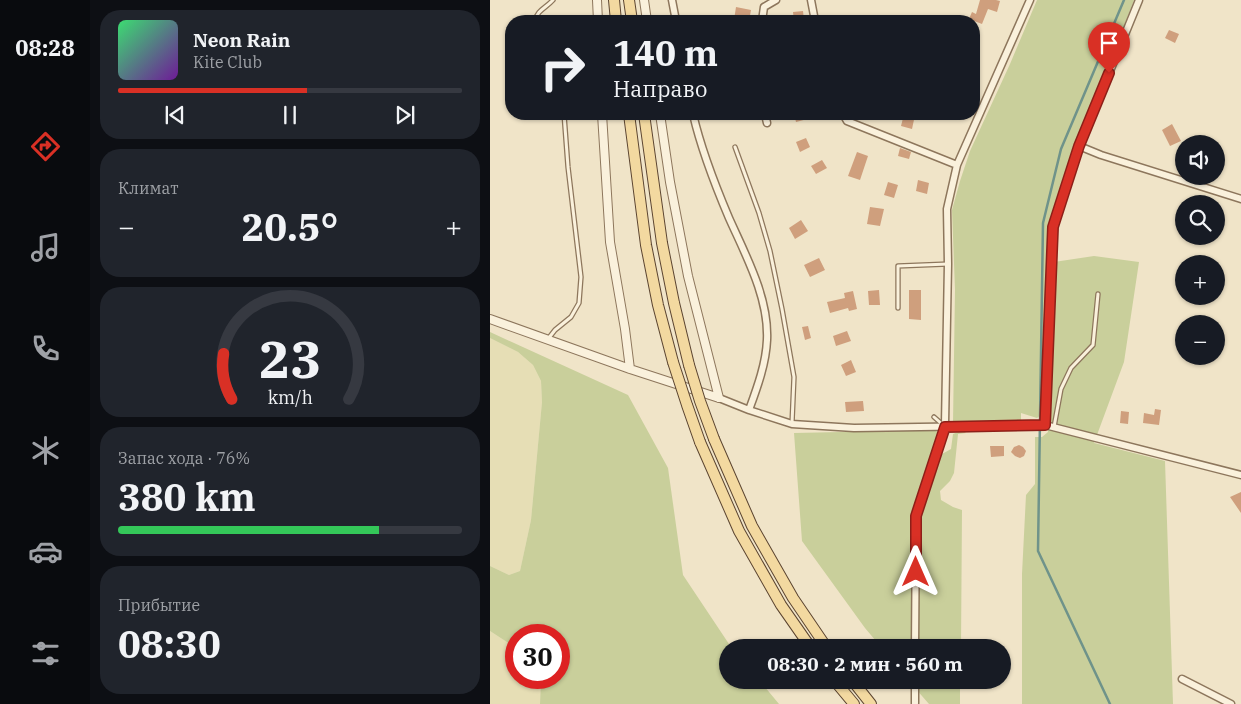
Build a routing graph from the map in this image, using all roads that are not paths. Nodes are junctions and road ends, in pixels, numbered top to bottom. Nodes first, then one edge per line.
1 (554, 0) edge
2 (597, 0) edge
3 (614, 0) edge
4 (630, 0) edge
5 (644, 0) edge
6 (672, 0) edge
7 (776, 0) edge
8 (811, 0) edge
9 (1030, 0) edge
10 (1139, 0) edge
11 (537, 15) edge
12 (598, 15) edge
13 (615, 15) edge
14 (631, 15) edge
15 (646, 15) edge
16 (675, 15) edge
17 (763, 15) edge
18 (814, 15) edge
19 (980, 113) edge
20 (564, 120) edge
21 (602, 120) edge
22 (630, 120) edge
23 (645, 120) edge
24 (661, 120) edge
25 (695, 120) edge
26 (766, 120) edge
27 (847, 120) edge
28 (977, 120) edge
29 (767, 123) dead end
30 (1079, 146) junction
31 (735, 147) dead end
32 (957, 165) junction
33 (1241, 199) edge
34 (948, 264) junction
35 (1098, 294) dead end
36 (898, 308) dead end
37 (490, 319) edge
38 (547, 339) junction
39 (630, 369) junction
40 (719, 398) junction
41 (749, 410) junction
42 (934, 416) dead end
43 (792, 424) junction
44 (1045, 425) junction
45 (945, 427) junction
46 (1054, 427) junction
47 (1241, 475) edge
48 (804, 639) edge
49 (821, 639) edge
50 (915, 639) edge
51 (1182, 679) dead end
52 (842, 689) edge
53 (859, 689) edge
54 (915, 689) edge
55 (915, 703) edge
56 (854, 704) edge
57 (871, 704) edge
58 (1231, 704) edge

1 - 11 lane
2 - 12 street
3 - 13 main road
4 - 14 main road
5 - 15 street
6 - 16 street
7 - 17 street
8 - 18 street
9 - 19 street
10 - 30 street
20 - 38 lane
21 - 39 street
22 - 48 main road, bridge
23 - 49 main road, bridge
24 - 40 street
25 - 41 street
26 - 29 street
27 - 32 street
28 - 32 street
30 - 33 street
30 - 44 street
31 - 43 lane
32 - 34 street
34 - 36 lane
34 - 45 street
35 - 46 lane
37 - 38 street
38 - 39 street
39 - 40 street
40 - 41 street
41 - 43 street
42 - 45 lane
43 - 45 street
44 - 45 street
44 - 46 street
45 - 50 street
46 - 47 street
51 - 58 street
52 - 56 main road
53 - 57 main road
54 - 55 street

